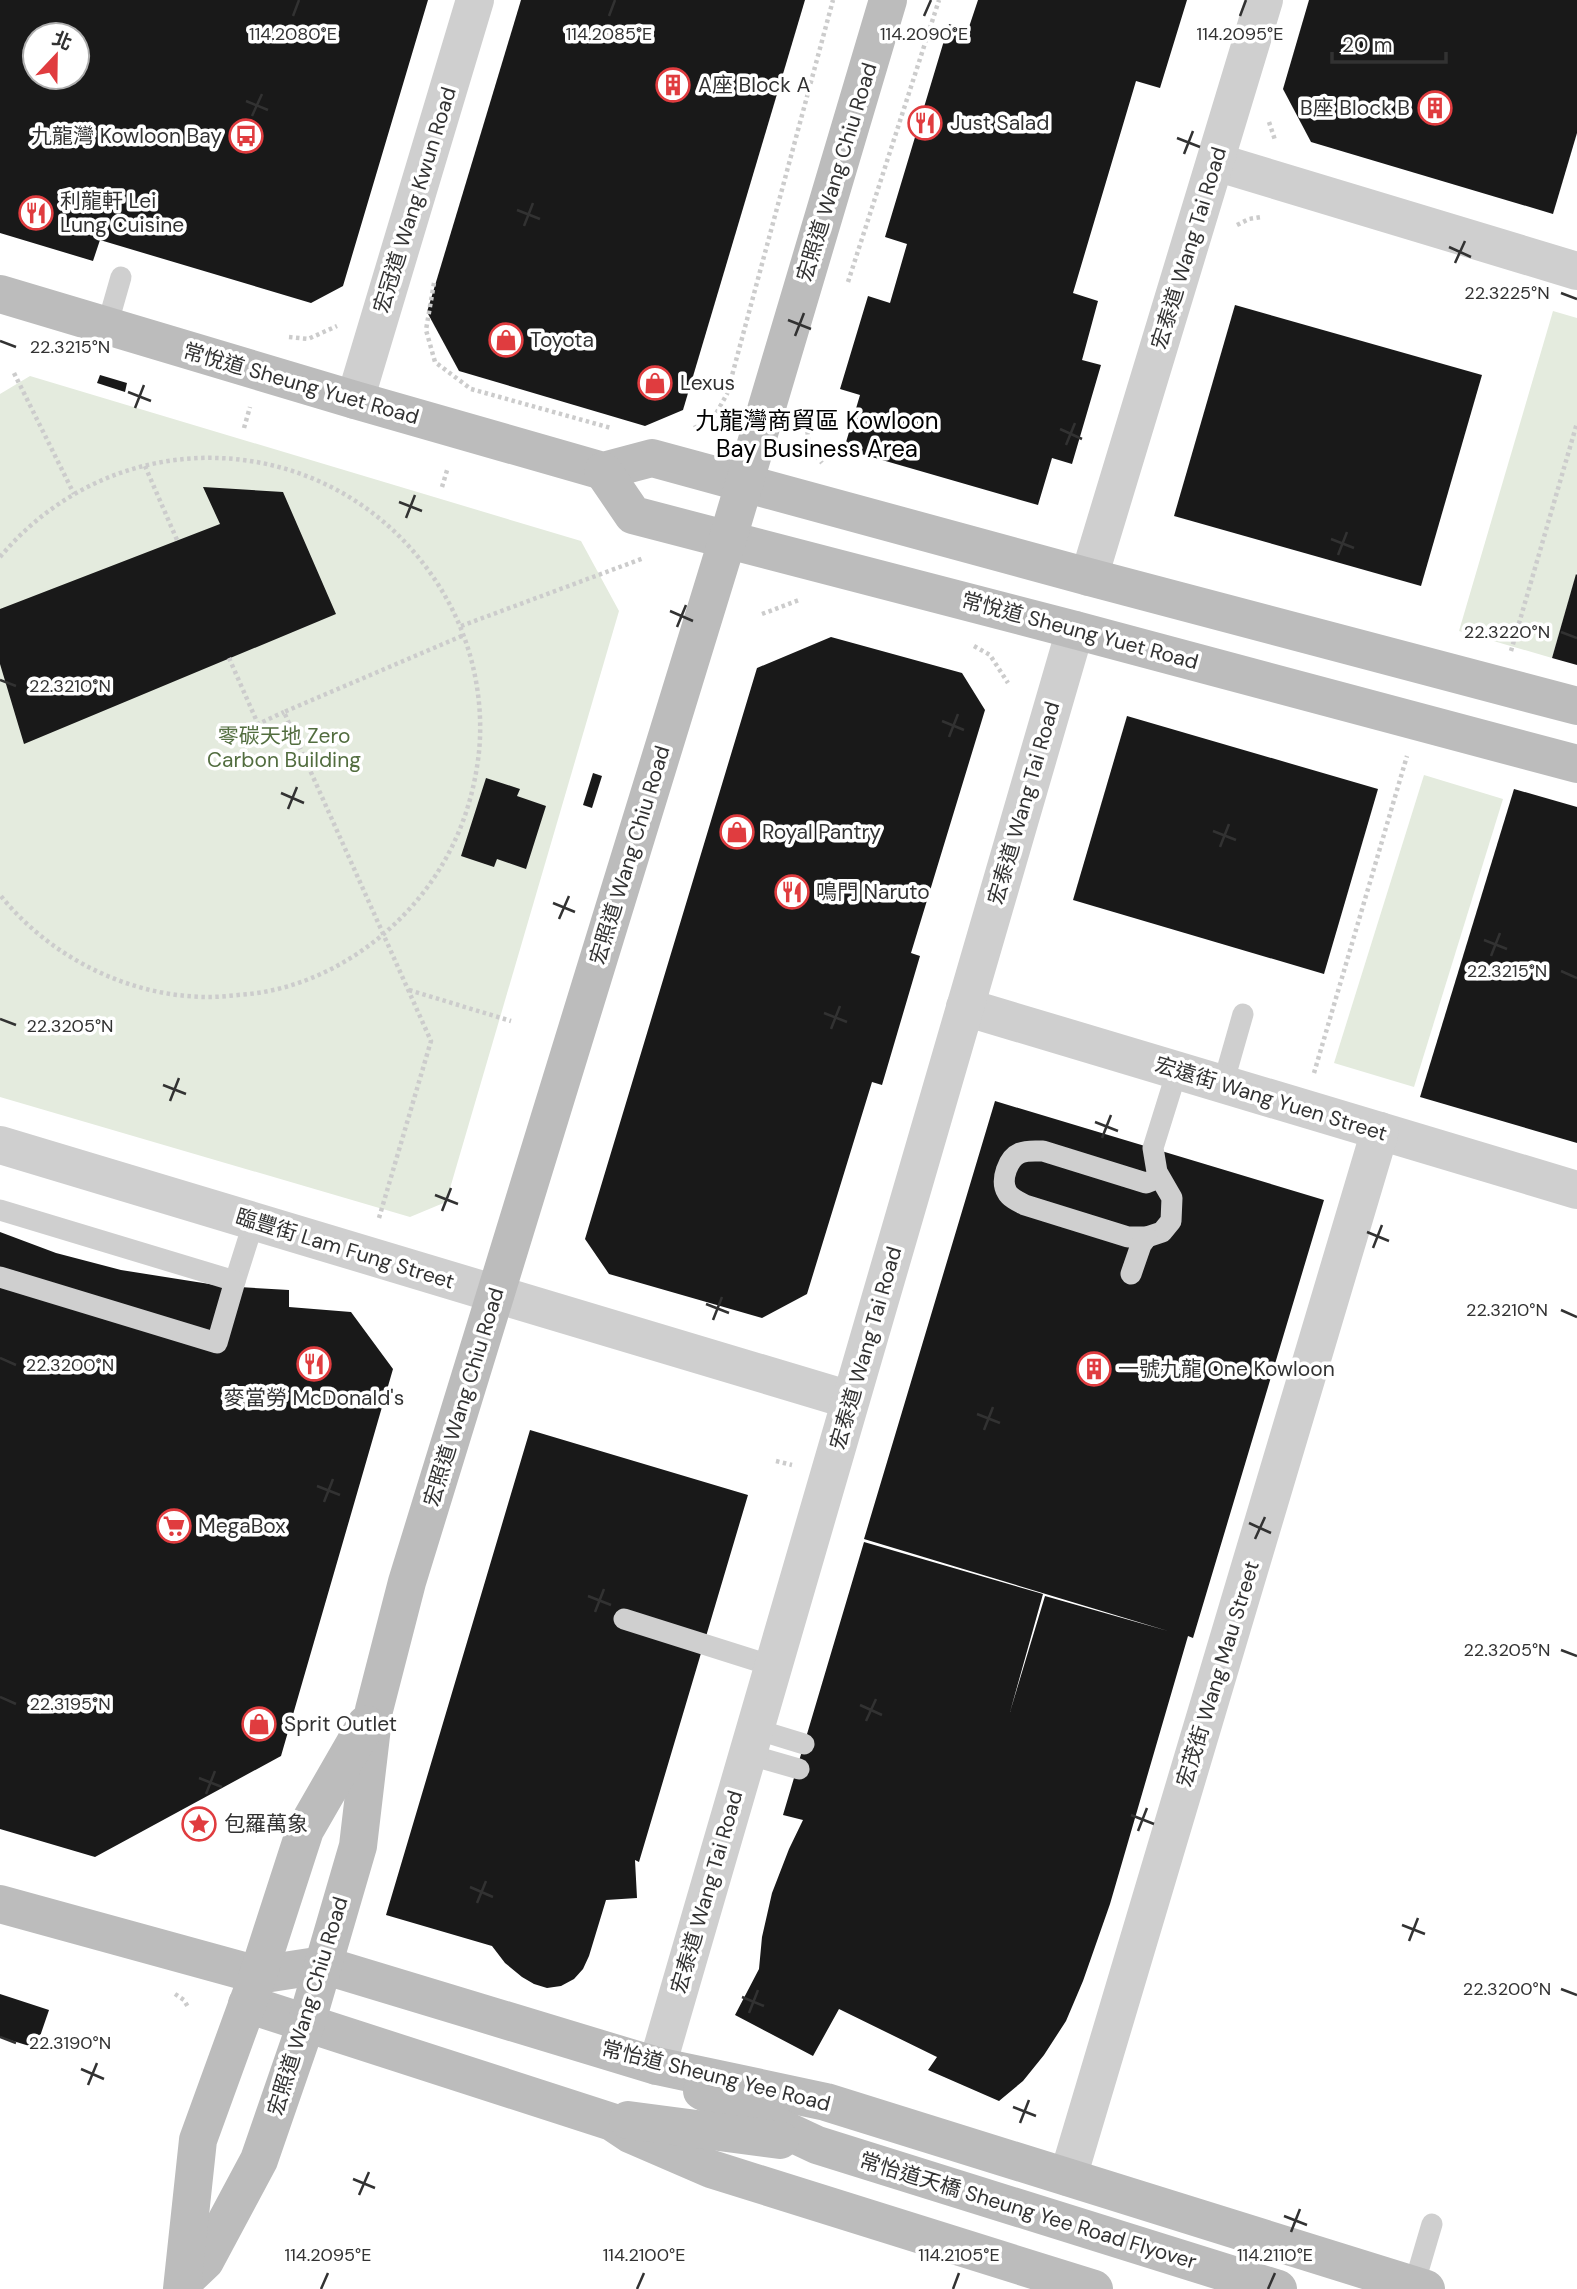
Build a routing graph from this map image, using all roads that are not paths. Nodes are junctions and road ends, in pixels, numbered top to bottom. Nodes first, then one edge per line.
1 (475, 0) edge
2 (888, 0) edge
3 (1264, 0) edge
4 (1216, 162) junction
5 (1577, 271) edge
6 (121, 278) dead end
7 (0, 294) edge
8 (107, 326) junction
9 (355, 400) junction
10 (603, 471) junction
11 (745, 482) junction
12 (728, 538) junction
13 (1089, 577) junction
14 (1075, 629) junction
15 (1577, 706) edge
16 (1577, 764) edge
17 (965, 1007) junction
18 (1243, 1014) dead end
19 (1177, 1071) junction
20 (1223, 1084) junction
21 (1380, 1131) junction
22 (0, 1145) edge
23 (1158, 1174) junction
24 (1577, 1190) edge
25 (0, 1210) edge
26 (254, 1221) junction
27 (1147, 1237) junction
28 (1131, 1274) dead end
29 (0, 1277) edge
30 (235, 1281) junction
31 (496, 1294) junction
32 (850, 1400) junction
33 (624, 1619) dead end
34 (773, 1666) junction
35 (374, 1710) junction
36 (751, 1742) junction
37 (804, 1744) dead end
38 (799, 1769) dead end
39 (0, 1904) edge
40 (323, 1965) junction
41 (252, 1990) junction
42 (306, 2024) junction
43 (657, 2066) junction
44 (612, 2122) junction
45 (817, 2145) junction
46 (1068, 2177) junction
47 (1432, 2224) dead end
48 (183, 2285) edge
49 (1420, 2287) edge
50 (1094, 2289) edge
51 (1278, 2289) edge

1 - 9 street, 宏冠道 Wang Kwun Road
2 - 11 main road, 宏照道 Wang Chiu Road
3 - 4 street, 宏泰道 Wang Tai Road
4 - 5 street
4 - 13 street, 宏泰道 Wang Tai Road
6 - 8 lane
7 - 8 main road, 常悅道 Sheung Yuet Road
8 - 9 main road, 常悅道 Sheung Yuet Road
9 - 10 main road, 常悅道 Sheung Yuet Road
10 - 11 main road
10 - 12 main road, 常悅道 Sheung Yuet Road
11 - 12 main road, 宏照道 Wang Chiu Road
11 - 13 main road
12 - 14 main road, 常悅道 Sheung Yuet Road
12 - 31 main road, 宏照道 Wang Chiu Road
13 - 15 main road
14 - 16 main road, 常悅道 Sheung Yuet Road
14 - 17 street, 宏泰道 Wang Tai Road
17 - 19 street, 宏遠街 Wang Yuen Street
17 - 32 street, 宏泰道 Wang Tai Road
18 - 20 lane
19 - 20 street, 宏遠街 Wang Yuen Street
19 - 23 lane
20 - 21 street, 宏遠街 Wang Yuen Street
21 - 24 street, 宏遠街 Wang Yuen Street
21 - 46 street, 宏茂街 Wang Mau Street
22 - 26 street, 臨豐街 Lam Fung Street
23 - 27 lane
23 - 27 lane
25 - 30 lane
26 - 30 lane
26 - 31 street, 臨豐街 Lam Fung Street
27 - 28 lane
29 - 30 lane
31 - 32 street, 臨豐街 Lam Fung Street
31 - 35 main road, 宏照道 Wang Chiu Road
32 - 34 street, 宏泰道 Wang Tai Road
33 - 34 lane
34 - 36 street, 宏泰道 Wang Tai Road
35 - 40 main road, 宏照道 Wang Chiu Road
35 - 41 main road, 宏照道 Wang Chiu Road
36 - 37 lane
36 - 38 lane
36 - 43 street, 宏泰道 Wang Tai Road
39 - 41 main road, 常怡道 Sheung Yee Road
40 - 41 main road, 常怡道 Sheung Yee Road
40 - 42 main road, 宏照道 Wang Chiu Road
40 - 43 main road, 常怡道 Sheung Yee Road
41 - 42 main road, 常怡道 Sheung Yee Road
41 - 48 main road, 宏照道 Wang Chiu Road
42 - 44 main road, 常怡道 Sheung Yee Road
42 - 48 main road, 宏照道 Wang Chiu Road
43 - 45 main road, 常怡道天橋 Sheung Yee Road Flyover
43 - 46 main road, 常怡道 Sheung Yee Road
44 - 45 main road, 常怡道天橋 Sheung Yee Road Flyover
44 - 50 main road, 常怡道 Sheung Yee Road
45 - 51 main road, 常怡道天橋 Sheung Yee Road Flyover
46 - 49 main road, 常怡道 Sheung Yee Road
47 - 49 lane

